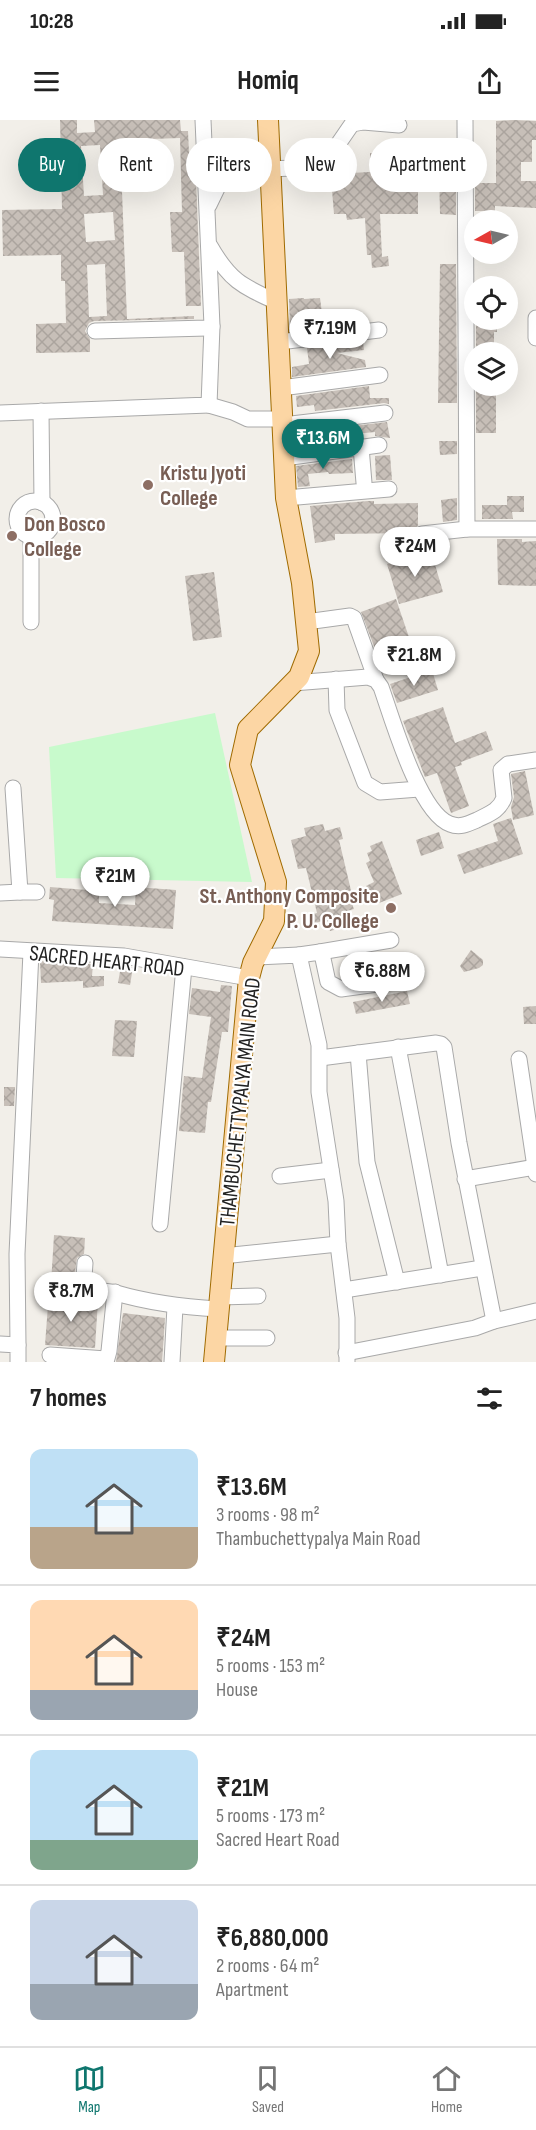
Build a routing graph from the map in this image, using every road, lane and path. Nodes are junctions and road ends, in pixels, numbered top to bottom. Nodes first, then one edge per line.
1 (203, 120) edge
2 (268, 120) edge
3 (465, 120) edge
4 (399, 124) dead end
5 (269, 138) edge
6 (342, 138) edge
7 (216, 192) edge
8 (271, 192) edge
9 (207, 211) junction
10 (208, 242) junction
11 (277, 303) junction
12 (536, 318) edge
13 (212, 326) junction
14 (379, 330) dead end
15 (95, 331) dead end
16 (536, 338) edge
17 (279, 342) junction
18 (380, 375) dead end
19 (281, 388) junction
20 (209, 405) junction
21 (41, 411) junction
22 (0, 413) edge
23 (385, 413) dead end
24 (283, 422) junction
25 (379, 445) dead end
26 (361, 447) junction
27 (284, 458) junction
28 (364, 483) dead end
29 (389, 489) dead end
30 (286, 498) junction
31 (42, 502) junction
32 (467, 529) junction
33 (536, 529) edge
34 (422, 534) dead end
35 (31, 537) junction
36 (32, 622) dead end
37 (306, 622) junction
38 (336, 680) junction
39 (376, 680) junction
40 (293, 683) junction
41 (536, 760) edge
42 (13, 788) dead end
43 (419, 789) junction
44 (20, 892) junction
45 (37, 892) dead end
46 (0, 893) edge
47 (391, 940) dead end
48 (0, 949) edge
49 (31, 952) junction
50 (320, 952) junction
51 (299, 955) junction
52 (257, 957) junction
53 (184, 967) junction
54 (249, 978) junction
55 (399, 981) dead end
56 (398, 1047) junction
57 (358, 1053) junction
58 (320, 1058) junction
59 (519, 1059) dead end
60 (531, 1107) edge
61 (535, 1169) edge
62 (331, 1170) junction
63 (280, 1176) dead end
64 (465, 1179) junction
65 (160, 1224) dead end
66 (338, 1244) junction
67 (223, 1256) junction
68 (85, 1263) dead end
69 (482, 1268) junction
70 (441, 1275) junction
71 (397, 1282) junction
72 (59, 1290) dead end
73 (344, 1290) junction
74 (83, 1292) junction
75 (114, 1292) junction
76 (258, 1296) dead end
77 (219, 1303) junction
78 (175, 1307) junction
79 (536, 1311) edge
80 (494, 1321) junction
81 (216, 1338) junction
82 (267, 1338) dead end
83 (0, 1344) edge
84 (18, 1345) junction
85 (50, 1355) dead end
86 (347, 1358) edge
87 (106, 1360) edge
88 (18, 1362) edge
89 (172, 1362) edge
90 (214, 1362) edge

1 - 9 street
2 - 5 main road, THAMBUCHETTYPALYA MAIN ROAD
3 - 32 street
4 - 6 street
7 - 9 street
8 - 11 main road, THAMBUCHETTYPALYA MAIN ROAD
9 - 10 street
10 - 11 street
10 - 13 street
11 - 17 main road, THAMBUCHETTYPALYA MAIN ROAD
12 - 16 street
13 - 15 street
13 - 20 street
14 - 17 street
17 - 19 main road, THAMBUCHETTYPALYA MAIN ROAD
18 - 19 street
19 - 24 main road, THAMBUCHETTYPALYA MAIN ROAD
20 - 21 street
20 - 24 street
21 - 22 street
21 - 31 street
23 - 24 street
24 - 27 main road, THAMBUCHETTYPALYA MAIN ROAD
25 - 26 street
26 - 27 street
26 - 28 street
27 - 30 main road, THAMBUCHETTYPALYA MAIN ROAD
29 - 30 street
30 - 37 main road, THAMBUCHETTYPALYA MAIN ROAD
31 - 35 street
31 - 35 street
32 - 33 street
32 - 34 street
35 - 36 street
37 - 39 street
37 - 40 main road, THAMBUCHETTYPALYA MAIN ROAD
38 - 39 street
38 - 40 street
38 - 43 street
39 - 43 street
40 - 52 main road, THAMBUCHETTYPALYA MAIN ROAD
41 - 43 street
42 - 44 street
44 - 45 street
44 - 46 street
47 - 50 street
48 - 49 street, SACRED HEART ROAD
49 - 53 street, SACRED HEART ROAD
49 - 84 street
50 - 51 street
50 - 55 street
51 - 52 street
51 - 58 street
52 - 54 main road, THAMBUCHETTYPALYA MAIN ROAD
53 - 54 street, SACRED HEART ROAD
53 - 65 street
54 - 67 main road, THAMBUCHETTYPALYA MAIN ROAD
56 - 57 street
56 - 64 street
56 - 70 street
57 - 58 street
57 - 71 street
58 - 62 street
59 - 60 street
60 - 61 street
61 - 64 street
62 - 63 street
62 - 66 street
64 - 69 street
66 - 67 street
66 - 73 street
67 - 77 main road, THAMBUCHETTYPALYA MAIN ROAD
68 - 74 street
69 - 70 street
69 - 80 street
70 - 71 street
71 - 73 street
72 - 74 street
73 - 86 street
74 - 75 street
75 - 78 street
75 - 87 street
76 - 77 street
77 - 78 street
77 - 81 main road, THAMBUCHETTYPALYA MAIN ROAD
78 - 89 street
79 - 80 street
80 - 86 street
81 - 82 street
81 - 90 main road, THAMBUCHETTYPALYA MAIN ROAD
83 - 84 street
84 - 88 street
85 - 87 street

